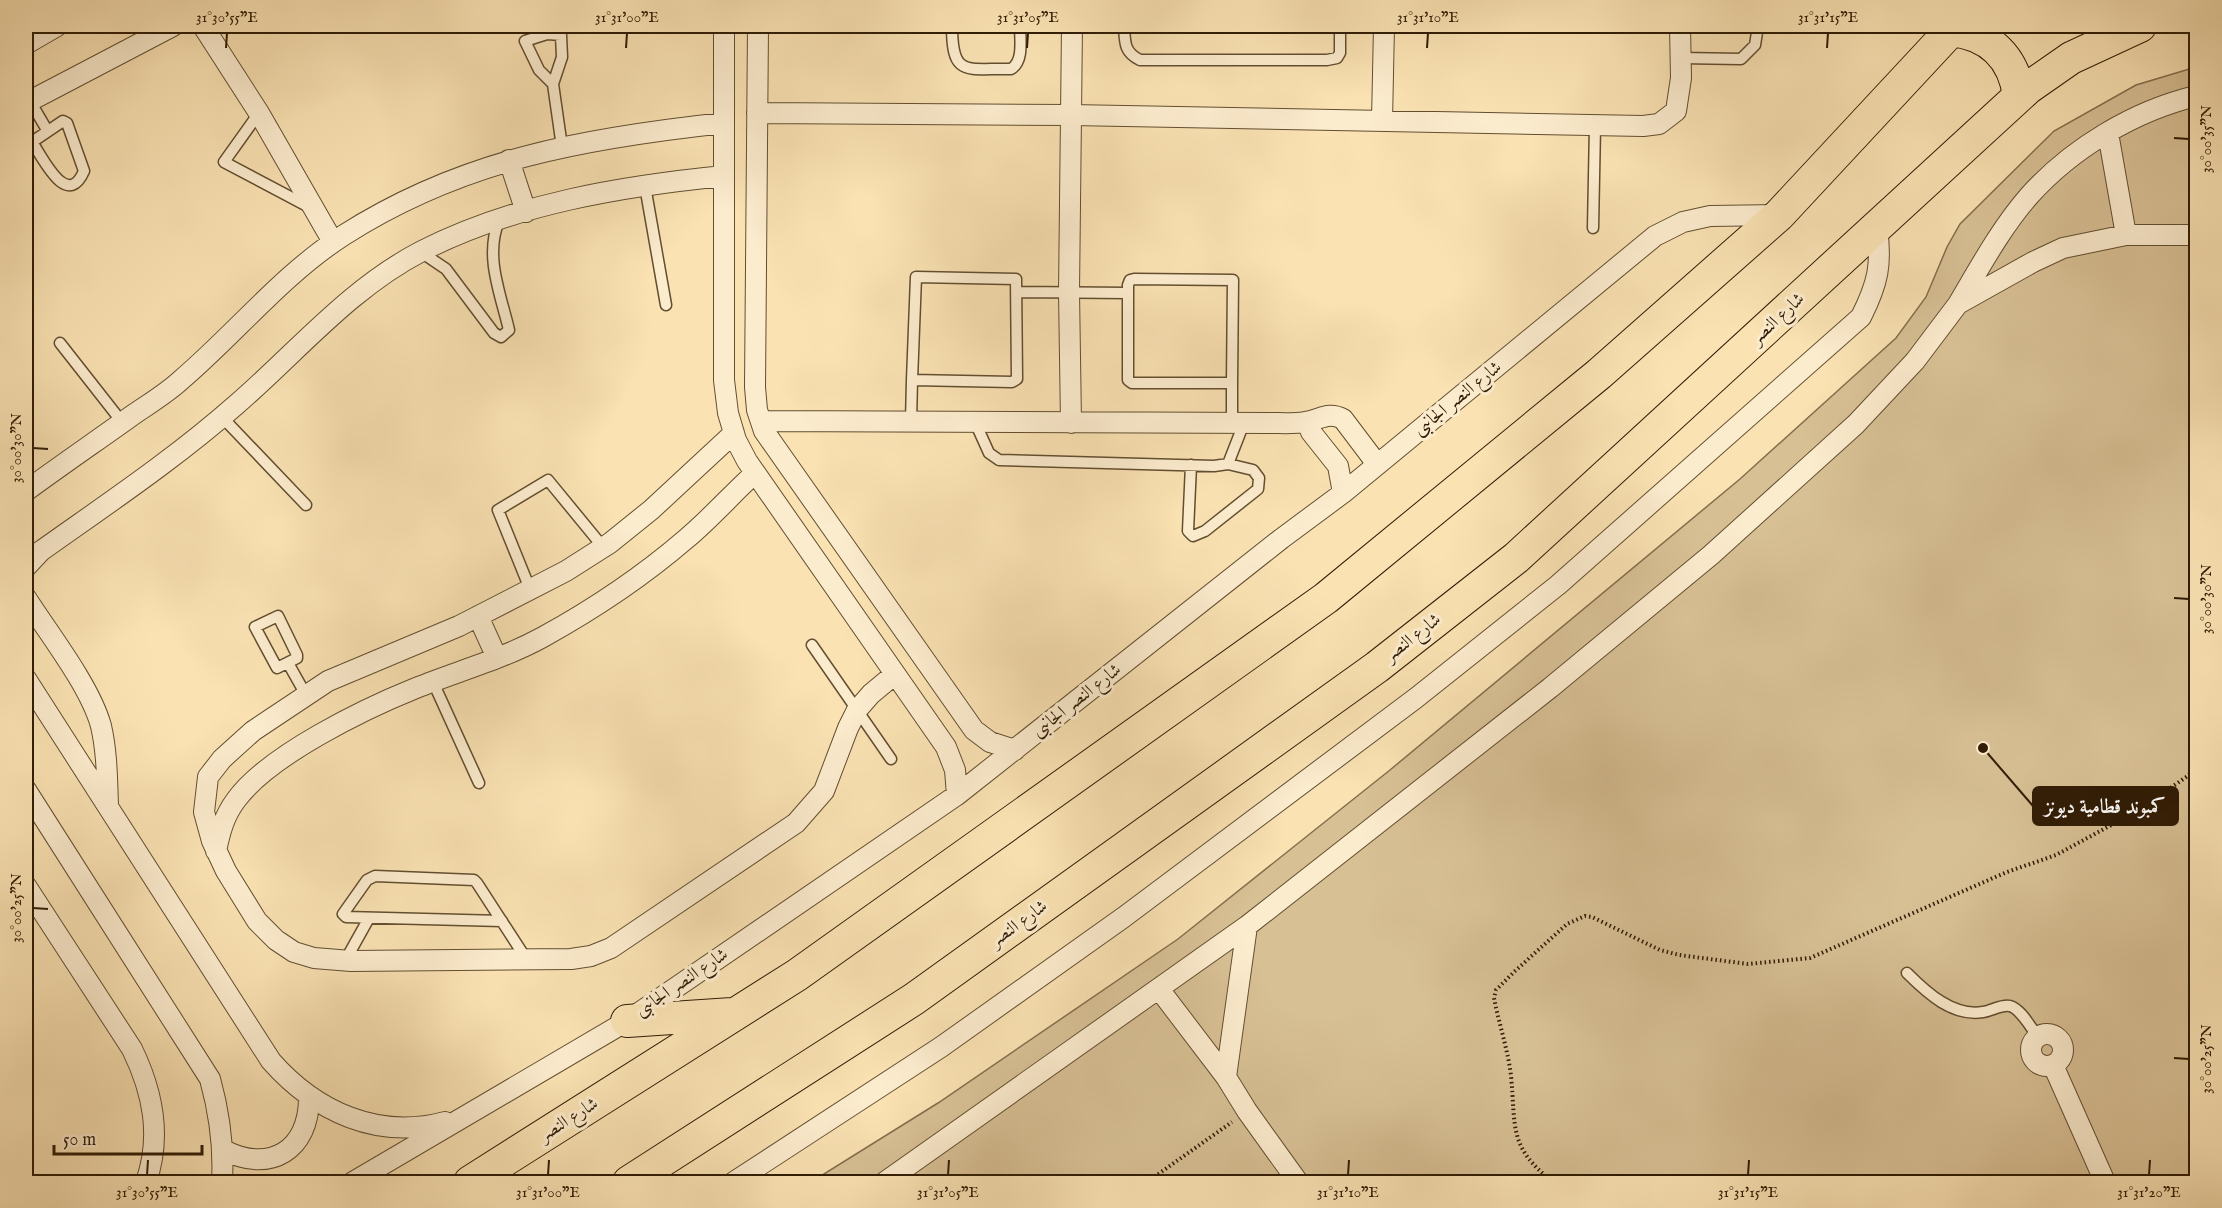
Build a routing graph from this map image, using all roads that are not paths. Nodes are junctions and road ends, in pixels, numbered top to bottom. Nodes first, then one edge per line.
1 (57, 26) edge
2 (173, 26) edge
3 (203, 26) edge
4 (724, 26) edge
5 (758, 26) edge
6 (952, 26) edge
7 (1020, 26) edge
8 (1072, 26) edge
9 (1124, 26) edge
10 (1340, 26) edge
11 (1384, 26) edge
12 (1680, 26) edge
13 (1758, 26) edge
14 (2140, 26) edge
15 (1953, 28) edge
16 (26, 44) edge
17 (1681, 58) junction
18 (553, 84) junction
19 (2019, 96) junction
20 (2196, 96) edge
21 (28, 102) edge
22 (260, 113) junction
23 (757, 113) junction
24 (1071, 115) junction
25 (1382, 121) junction
26 (724, 123) junction
27 (1595, 126) junction
28 (47, 130) junction
29 (2108, 133) junction
30 (562, 147) junction
31 (509, 160) junction
32 (724, 176) junction
33 (645, 186) junction
34 (315, 210) junction
35 (526, 212) junction
36 (1779, 215) junction
37 (499, 221) junction
38 (1593, 228) dead end
39 (1877, 228) junction
40 (2126, 235) junction
41 (2196, 235) edge
42 (333, 242) junction
43 (422, 252) junction
44 (1018, 292) junction
45 (1069, 292) junction
46 (1128, 293) junction
47 (1958, 304) junction
48 (666, 305) dead end
49 (60, 342) dead end
50 (912, 380) junction
51 (1232, 383) junction
52 (222, 417) junction
53 (761, 421) junction
54 (122, 422) junction
55 (911, 422) junction
56 (975, 422) junction
57 (1307, 422) junction
58 (1071, 423) junction
59 (1238, 423) junction
60 (734, 433) junction
61 (1228, 464) junction
62 (1377, 464) junction
63 (1191, 465) junction
64 (755, 473) junction
65 (26, 490) edge
66 (1343, 494) junction
67 (306, 505) dead end
68 (603, 547) junction
69 (26, 567) edge
70 (530, 589) junction
71 (26, 598) edge
72 (478, 616) junction
73 (812, 645) dead end
74 (497, 658) junction
75 (288, 663) junction
76 (895, 674) junction
77 (934, 674) junction
78 (26, 679) edge
79 (433, 682) junction
80 (909, 693) junction
81 (306, 695) junction
82 (857, 710) junction
83 (1015, 750) junction
84 (891, 759) dead end
85 (208, 777) junction
86 (479, 783) dead end
87 (26, 790) edge
88 (957, 795) junction
89 (237, 798) junction
90 (108, 805) junction
91 (216, 851) junction
92 (26, 886) edge
93 (369, 918) junction
94 (502, 921) junction
95 (1247, 926) junction
96 (527, 960) junction
97 (345, 961) junction
98 (1907, 973) dead end
99 (1159, 990) junction
100 (736, 1014) junction
101 (627, 1021) junction
102 (2038, 1037) joint
103 (1226, 1077) junction
104 (309, 1098) junction
105 (462, 1117) junction
106 (224, 1150) junction
107 (146, 1182) edge
108 (222, 1182) edge
109 (354, 1182) edge
110 (470, 1182) edge
111 (629, 1182) edge
112 (734, 1182) edge
113 (885, 1182) edge
114 (1298, 1182) edge
115 (2105, 1182) edge

1 - 16 street
2 - 21 street
3 - 22 street
4 - 26 street
5 - 23 street
6 - 7 lane
8 - 24 street
9 - 10 lane
11 - 25 street
12 - 17 street
13 - 17 lane
14 - 19 main road, شارع النصر
15 - 19 main road
15 - 36 main road, شارع النصر
17 - 27 street
18 - 18 lane
18 - 30 lane
19 - 39 main road, شارع النصر
20 - 29 street
21 - 28 lane
22 - 34 street
22 - 34 lane
23 - 24 street
23 - 53 street
24 - 25 street
24 - 45 street
25 - 27 street
26 - 30 street
26 - 32 street
27 - 38 lane
28 - 28 lane
29 - 40 street
29 - 47 street
30 - 31 street
31 - 35 street
31 - 42 street
32 - 33 street
32 - 60 street
33 - 35 street
33 - 48 lane
34 - 42 street
35 - 37 street
36 - 62 street, شارع النصر الجانبى
36 - 100 main road, شارع النصر
37 - 43 street
37 - 43 lane
39 - 111 main road, شارع النصر
39 - 112 street
40 - 41 street
40 - 47 street
42 - 54 street
43 - 52 street
44 - 45 lane
44 - 50 lane
44 - 50 lane
45 - 46 lane
45 - 58 street
46 - 51 lane
46 - 51 lane
47 - 95 street
49 - 54 lane
50 - 55 lane
51 - 59 lane
52 - 67 lane
52 - 69 street
53 - 55 street
53 - 77 street
54 - 65 street
55 - 56 street
56 - 58 street
56 - 63 lane
57 - 59 street
57 - 62 street
57 - 66 street
58 - 59 street
59 - 61 lane
60 - 64 street
60 - 68 street
61 - 63 lane
61 - 63 lane
62 - 66 street, شارع النصر الجانبى
64 - 74 street
64 - 76 street
66 - 83 street, شارع النصر الجانبى
68 - 70 street
68 - 70 lane
70 - 72 street
71 - 90 street
72 - 74 street
72 - 81 street
73 - 82 lane
74 - 79 street
75 - 75 lane
75 - 81 lane
76 - 80 street
76 - 82 street
77 - 80 street
77 - 83 street
78 - 90 street
79 - 86 lane
79 - 89 street
80 - 88 street
81 - 85 street
82 - 84 lane
82 - 96 street
83 - 88 street, شارع النصر الجانبى
85 - 89 street
85 - 91 street
87 - 106 street
88 - 101 street, شارع النصر الجانبى
89 - 91 street
90 - 104 street
91 - 97 street
92 - 107 street
93 - 94 lane
93 - 94 lane
93 - 97 lane
94 - 96 lane
95 - 99 street
95 - 103 street
96 - 97 street
98 - 102 lane
99 - 103 street
99 - 113 street
100 - 101 main road
100 - 110 main road, شارع النصر
101 - 105 street, شارع النصر الجانبى
102 - 115 street
103 - 114 street
104 - 105 street
104 - 106 street
105 - 109 street, شارع النصر الجانبى
106 - 108 street

